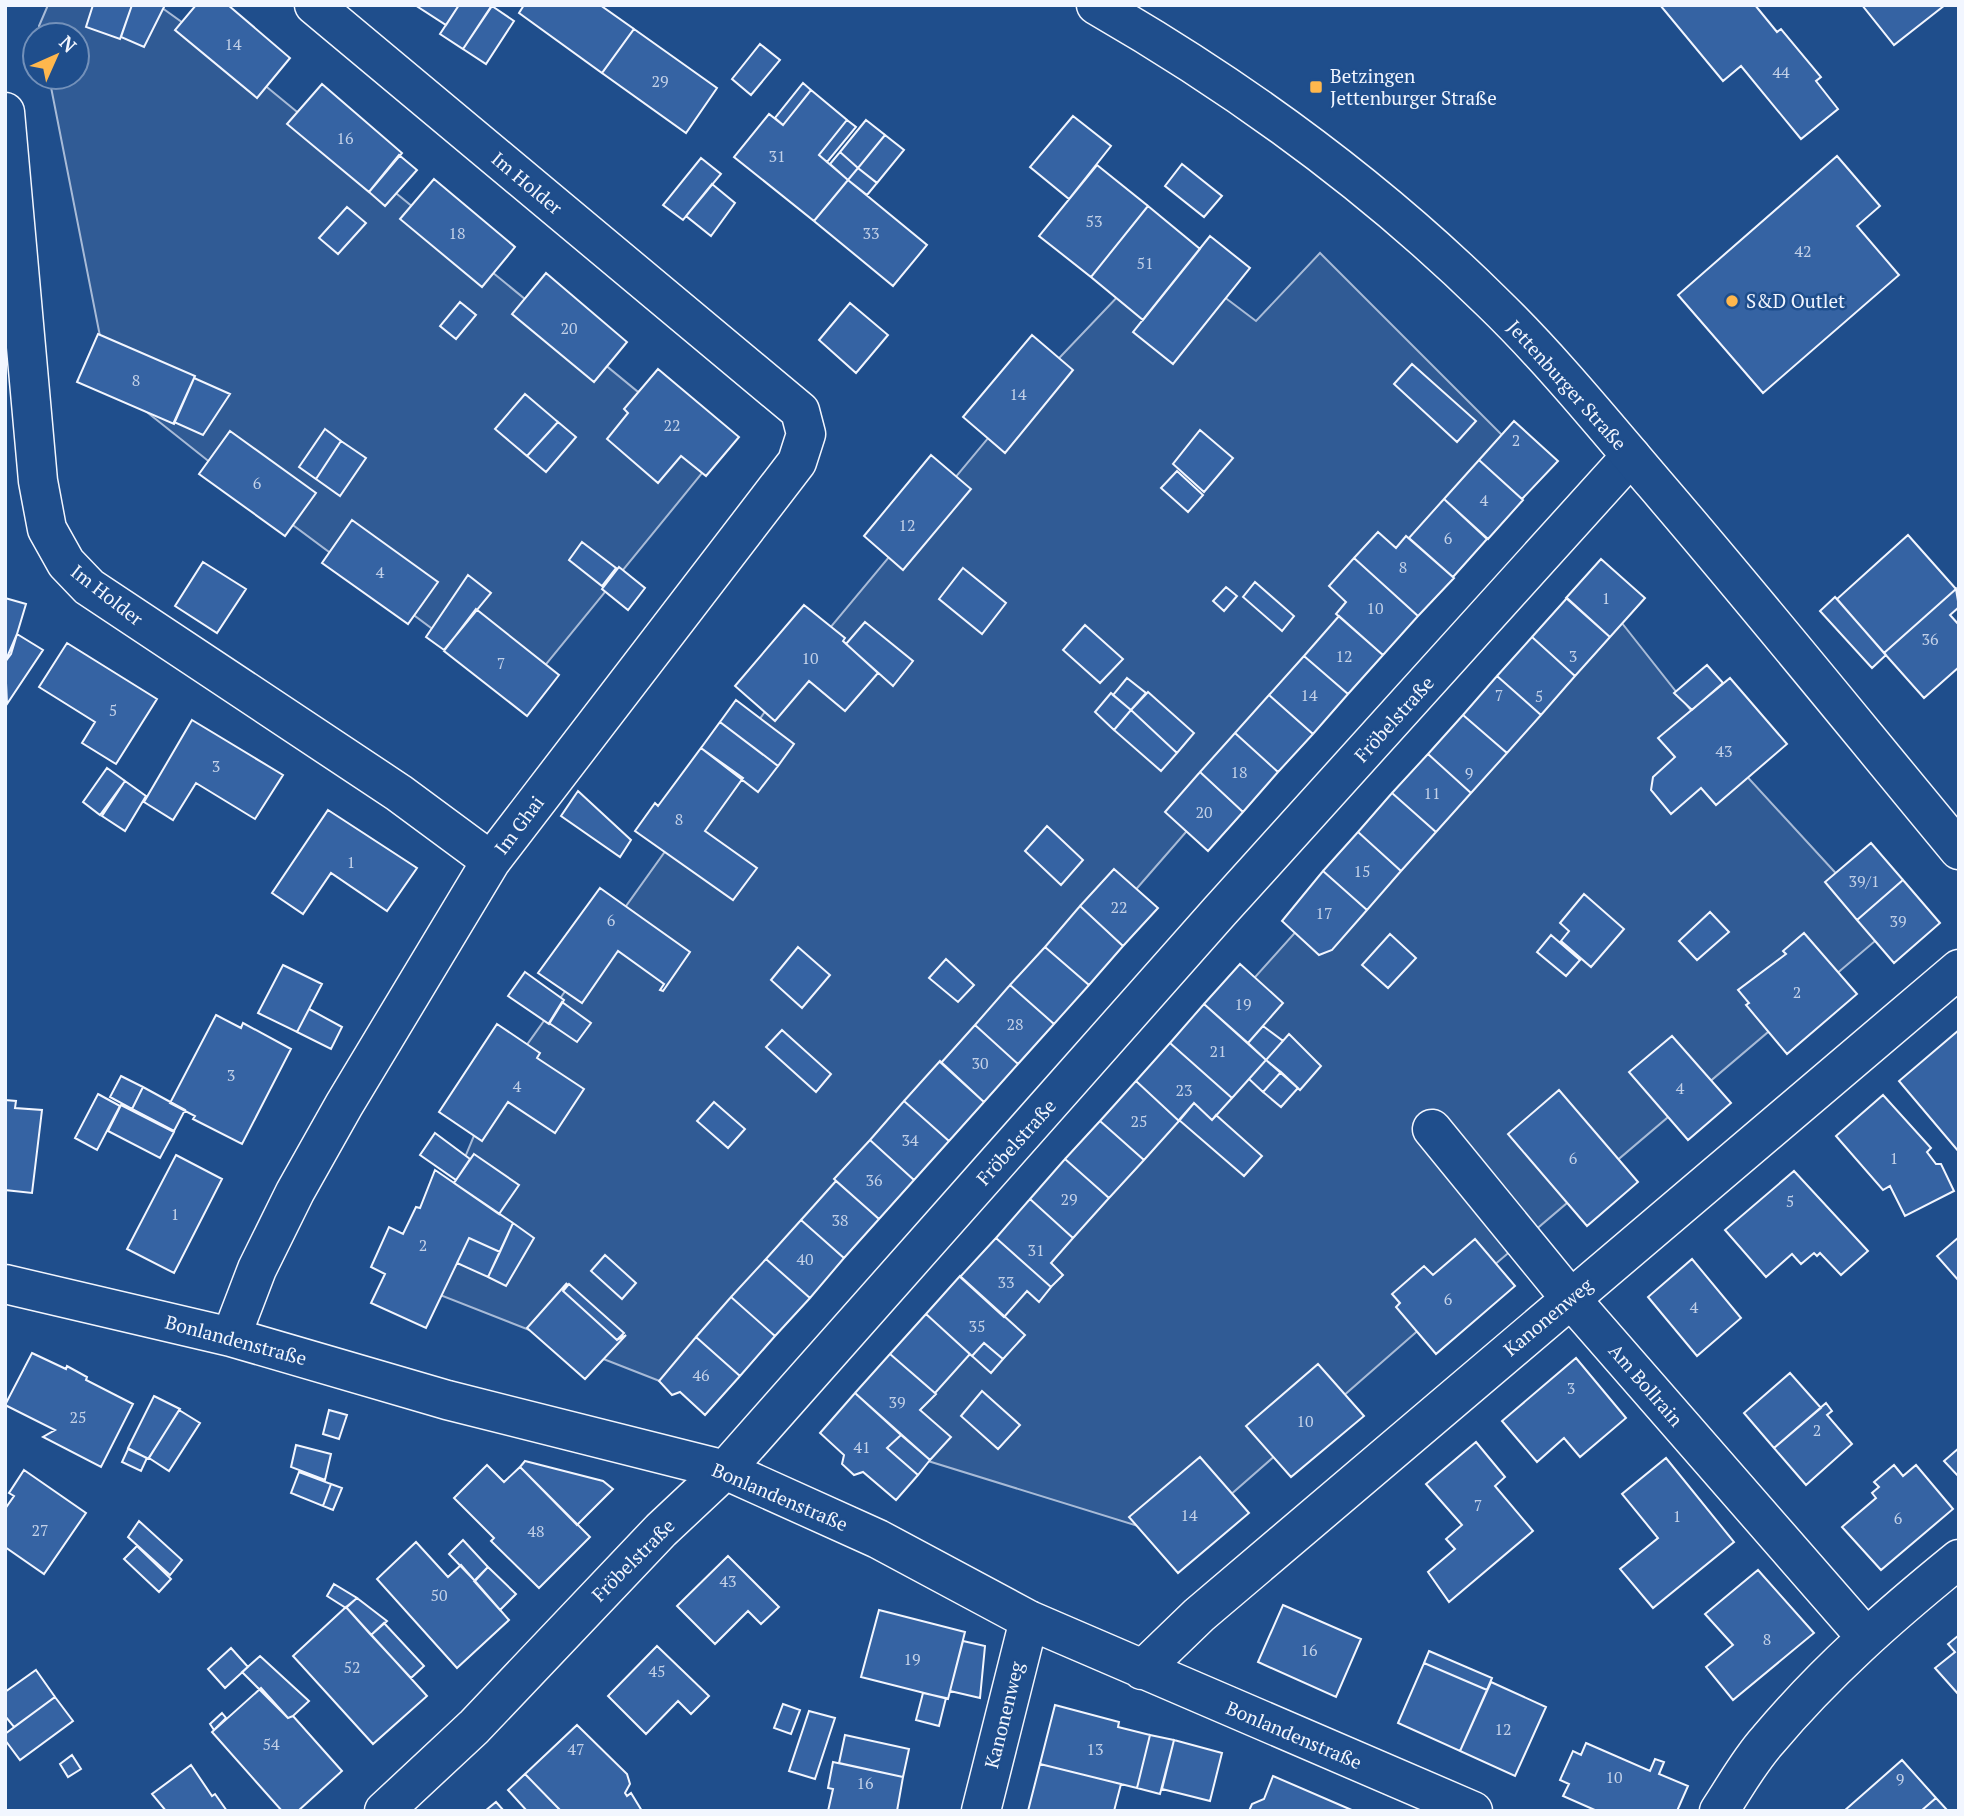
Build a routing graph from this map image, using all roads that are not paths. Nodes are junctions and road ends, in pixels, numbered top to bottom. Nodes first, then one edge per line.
1 (314, 5) edge
2 (1114, 10) edge
3 (5, 112) edge
4 (738, 362) joint
5 (1631, 456) junction
6 (1959, 850) edge
7 (491, 861) junction
8 (1959, 969) edge
9 (1432, 1129) dead end
10 (5, 1284) edge
11 (1570, 1298) junction
12 (231, 1337) junction
13 (725, 1471) junction
14 (1959, 1559) edge
15 (1029, 1620) junction
16 (1865, 1636) junction
17 (1142, 1670) junction
18 (384, 1811) edge
19 (981, 1811) edge
20 (1473, 1811) edge
21 (1719, 1811) edge

1 - 4 street, Im Holder
2 - 5 street, Jettenburger Straße
3 - 7 street, Im Holder
4 - 7 street, Im Ghai
5 - 6 street, Jettenburger Straße
5 - 13 street, Fröbelstraße
7 - 12 street, Im Ghai
8 - 11 street, Kanonenweg
9 - 11 street, Am Bollrain
10 - 12 street, Bonlandenstraße
11 - 16 street, Am Bollrain
11 - 17 street, Kanonenweg
12 - 13 street, Bonlandenstraße
13 - 15 street, Bonlandenstraße
13 - 18 street, Fröbelstraße
14 - 16 street
15 - 17 street, Bonlandenstraße
15 - 19 street, Kanonenweg
16 - 21 street
17 - 20 street, Bonlandenstraße

